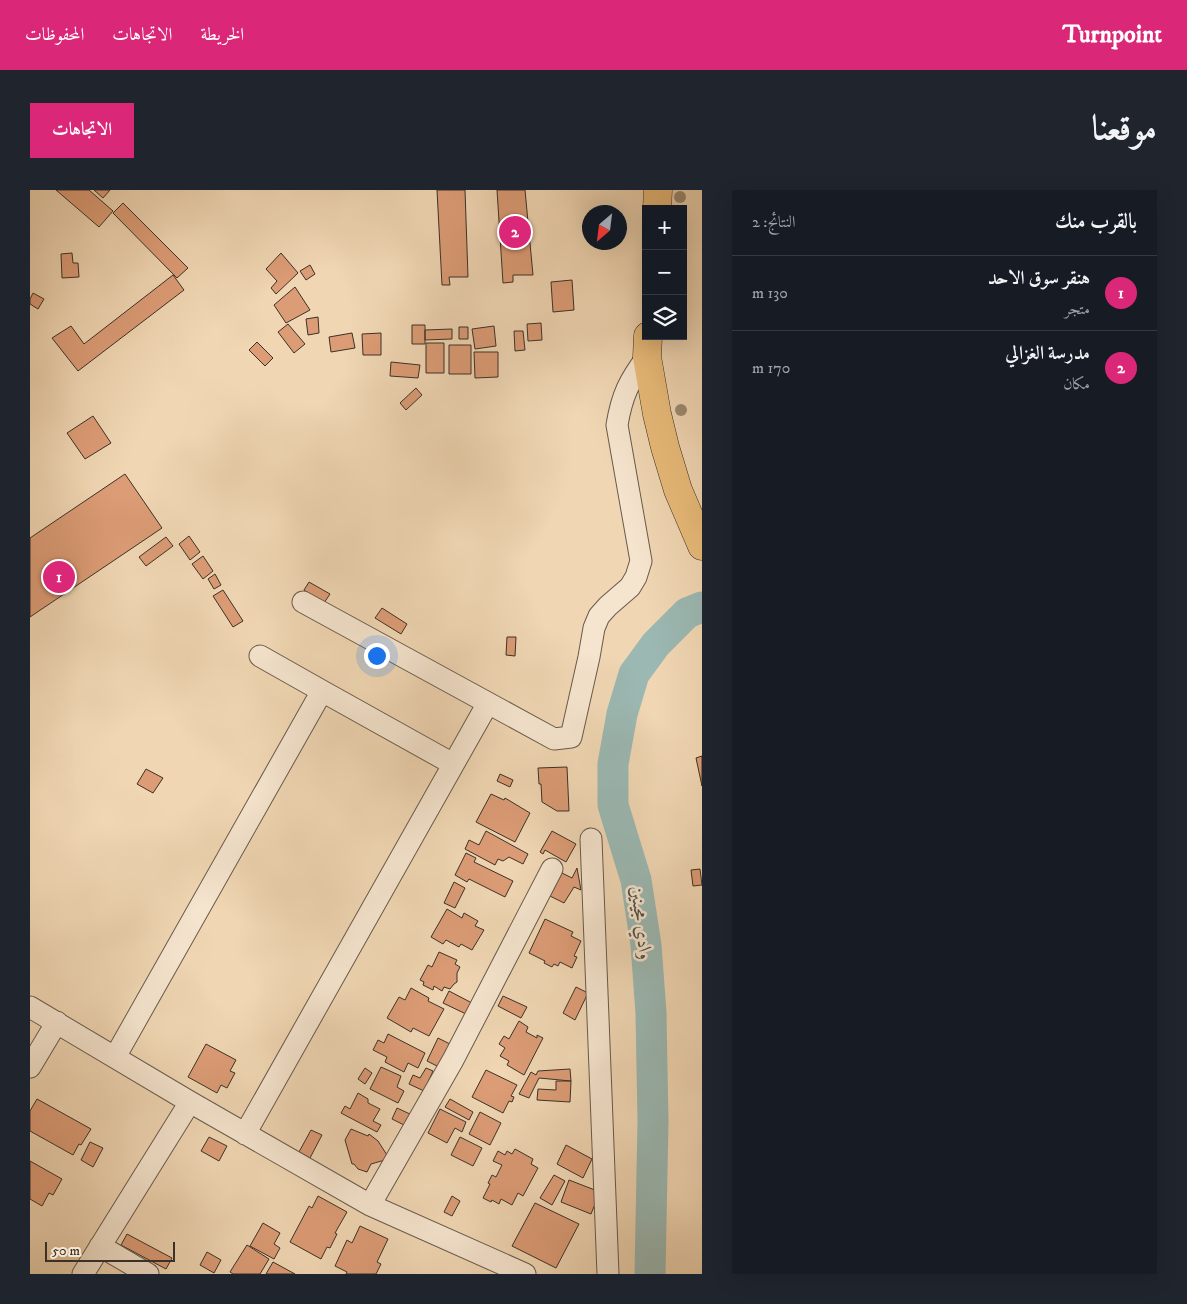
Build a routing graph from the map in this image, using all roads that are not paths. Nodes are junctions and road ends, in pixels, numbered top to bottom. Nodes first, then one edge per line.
1 (658, 190) edge
2 (657, 205) edge
3 (648, 347) edge
4 (702, 546) edge
5 (303, 602) dead end
6 (260, 656) dead end
7 (322, 691) junction
8 (488, 703) junction
9 (454, 764) junction
10 (591, 839) dead end
11 (552, 869) dead end
12 (30, 1007) edge
13 (57, 1022) junction
14 (115, 1057) junction
15 (30, 1067) edge
16 (190, 1102) junction
17 (245, 1134) junction
18 (370, 1206) junction
19 (100, 1246) junction
20 (83, 1274) edge
21 (148, 1274) edge
22 (525, 1274) edge
23 (608, 1274) edge

1 - 2 main road
3 - 4 main road
3 - 8 street
5 - 8 street
6 - 7 street
7 - 9 street
7 - 14 street
8 - 9 street
9 - 17 street
10 - 23 street
11 - 18 street
12 - 13 street
13 - 14 street
13 - 15 street
14 - 16 street
16 - 17 street
16 - 19 street
17 - 18 street
18 - 22 street
19 - 20 street
19 - 21 street

